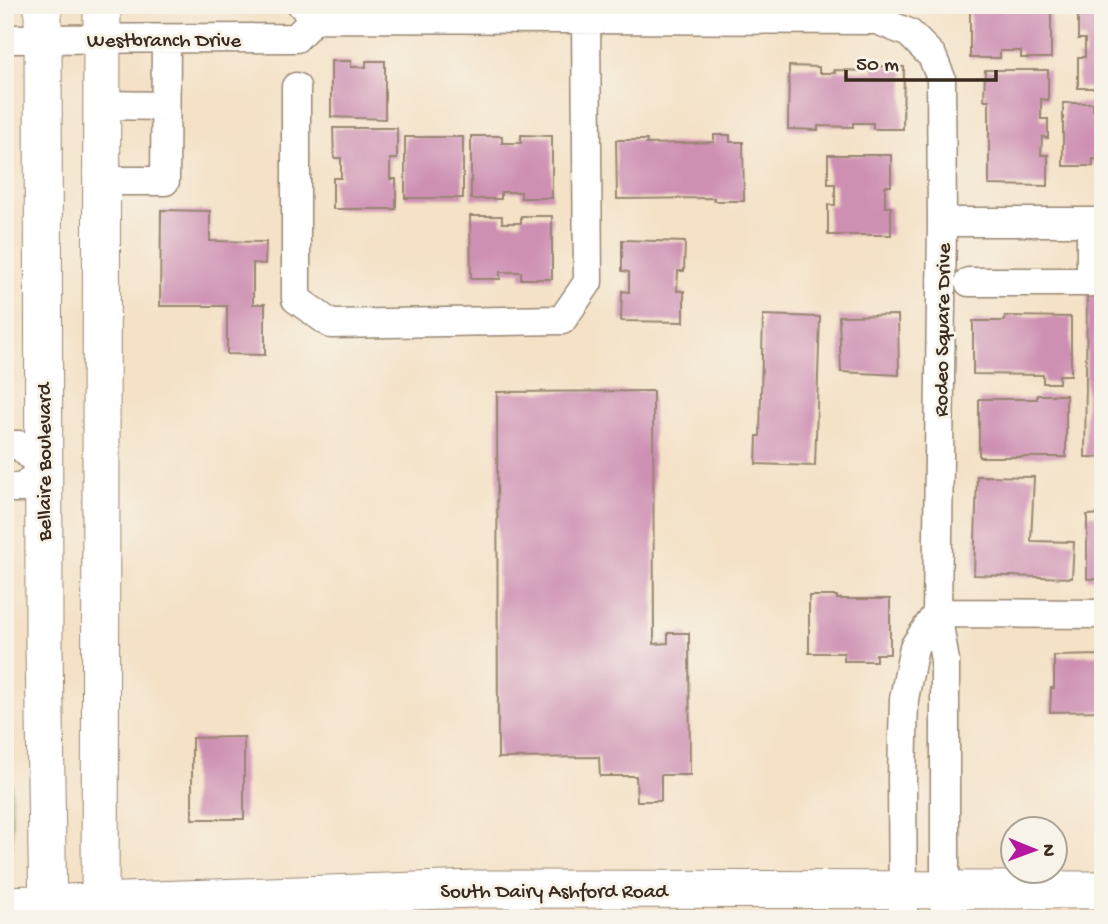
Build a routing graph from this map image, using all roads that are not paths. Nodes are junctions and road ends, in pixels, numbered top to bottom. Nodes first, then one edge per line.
1 (309, 12) edge
2 (575, 13) edge
3 (772, 13) edge
4 (43, 22) edge
5 (102, 23) edge
6 (5, 39) edge
7 (166, 39) junction
8 (927, 51) joint
9 (296, 87) dead end
10 (102, 105) junction
11 (165, 106) junction
12 (102, 181) junction
13 (942, 222) junction
14 (1097, 223) edge
15 (969, 282) dead end
16 (1097, 282) edge
17 (5, 445) edge
18 (43, 468) junction
19 (100, 468) junction
20 (5, 488) edge
21 (937, 613) junction
22 (1103, 614) edge
23 (1103, 890) edge
24 (902, 904) edge
25 (945, 904) edge
26 (5, 905) edge
27 (100, 910) edge
28 (48, 911) edge

1 - 2 street, Westbranch Drive
1 - 7 street, Westbranch Drive
2 - 3 street, Westbranch Drive
2 - 9 street
3 - 8 street, Westbranch Drive
4 - 5 street, Westbranch Drive
4 - 6 street, Westbranch Drive
4 - 18 main road, Bellaire Boulevard
5 - 7 street, Westbranch Drive
5 - 10 main road
7 - 11 street
8 - 13 street, Rodeo Square Drive
10 - 11 street
10 - 12 main road
11 - 12 street
12 - 19 main road
13 - 14 street
13 - 21 street, Rodeo Square Drive
14 - 16 street
15 - 16 street
17 - 18 street
18 - 19 main road
18 - 20 street
18 - 28 main road, Bellaire Boulevard
19 - 27 main road
21 - 22 street
21 - 24 street
21 - 25 street, Rodeo Square Drive
23 - 25 main road, South Dairy Ashford Road
24 - 25 main road, South Dairy Ashford Road
24 - 27 main road, South Dairy Ashford Road
26 - 28 main road, South Dairy Ashford Road
27 - 28 main road, South Dairy Ashford Road

